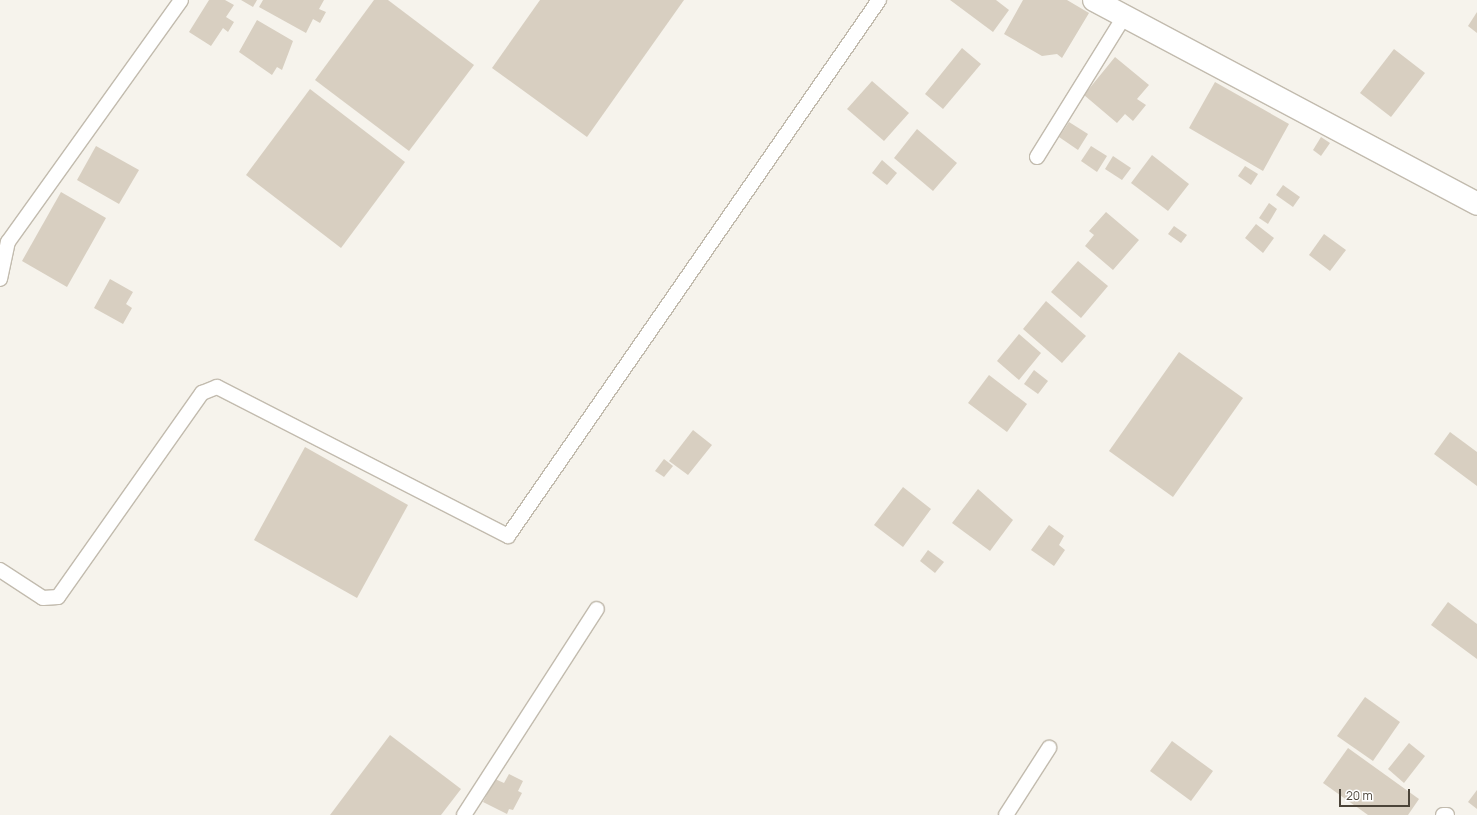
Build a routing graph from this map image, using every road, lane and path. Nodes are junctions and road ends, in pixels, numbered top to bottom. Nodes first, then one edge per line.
1 (181, 0) edge
2 (879, 0) edge
3 (1094, 0) edge
4 (1126, 15) junction
5 (1037, 158) dead end
6 (1474, 197) edge
7 (0, 279) edge
8 (0, 570) edge
9 (597, 609) dead end
10 (1049, 748) dead end
11 (464, 815) edge
12 (1006, 815) edge
13 (1442, 815) edge
14 (1447, 815) edge

1 - 7 lane
2 - 8 lane
3 - 4 street
4 - 5 lane
4 - 6 street
9 - 11 lane
10 - 12 lane
13 - 14 lane

